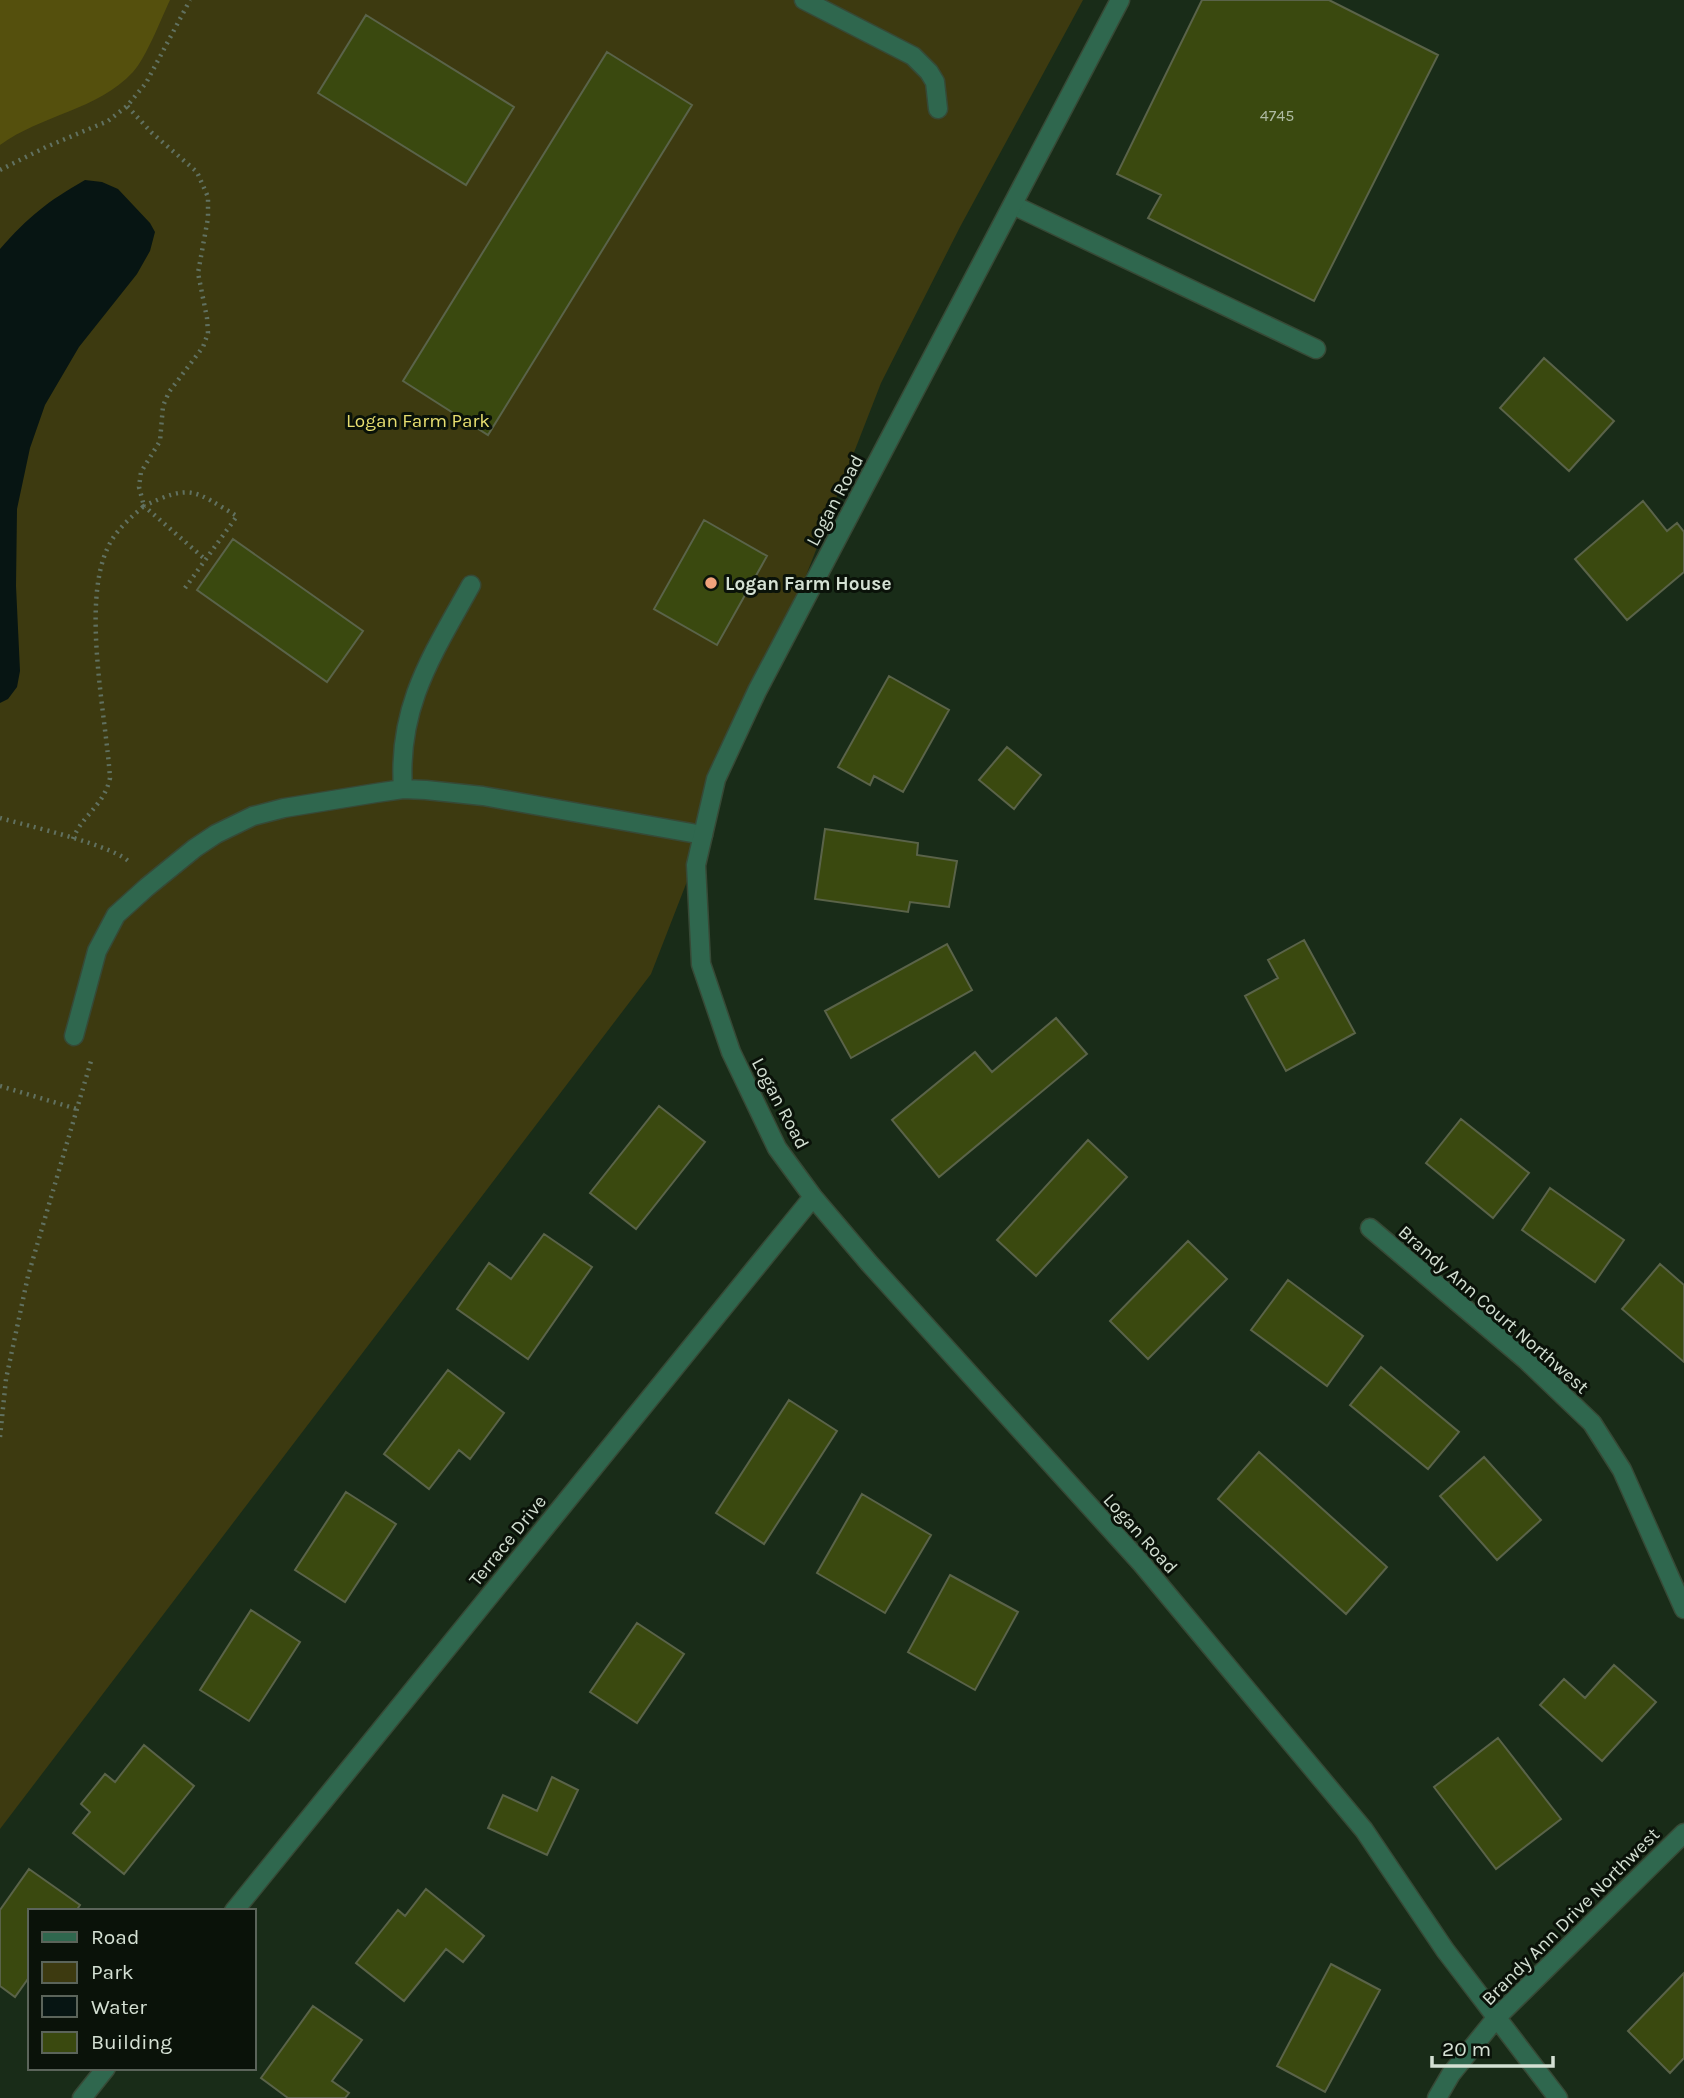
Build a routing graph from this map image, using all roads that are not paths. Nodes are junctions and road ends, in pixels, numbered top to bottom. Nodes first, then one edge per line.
1 (804, 0) edge
2 (1120, 0) edge
3 (938, 109) dead end
4 (1013, 205) junction
5 (1316, 349) dead end
6 (471, 585) dead end
7 (403, 789) junction
8 (703, 835) junction
9 (74, 1036) dead end
10 (813, 1196) junction
11 (1370, 1228) dead end
12 (1684, 1609) edge
13 (1684, 1833) edge
14 (236, 1909) edge
15 (1497, 2017) junction
16 (104, 2070) edge
17 (82, 2098) edge
18 (1437, 2098) edge
19 (1558, 2098) edge

1 - 3 street
2 - 4 street, Logan Road
4 - 5 street
4 - 8 street, Logan Road
6 - 7 street
7 - 8 street
7 - 9 street
8 - 10 street, Logan Road
10 - 14 street, Terrace Drive
10 - 15 street, Logan Road
11 - 12 street, Brandy Ann Court Northwest
13 - 15 street, Brandy Ann Drive Northwest
15 - 18 street, Brandy Ann Drive Northwest
15 - 19 street, Logan Road
16 - 17 street

